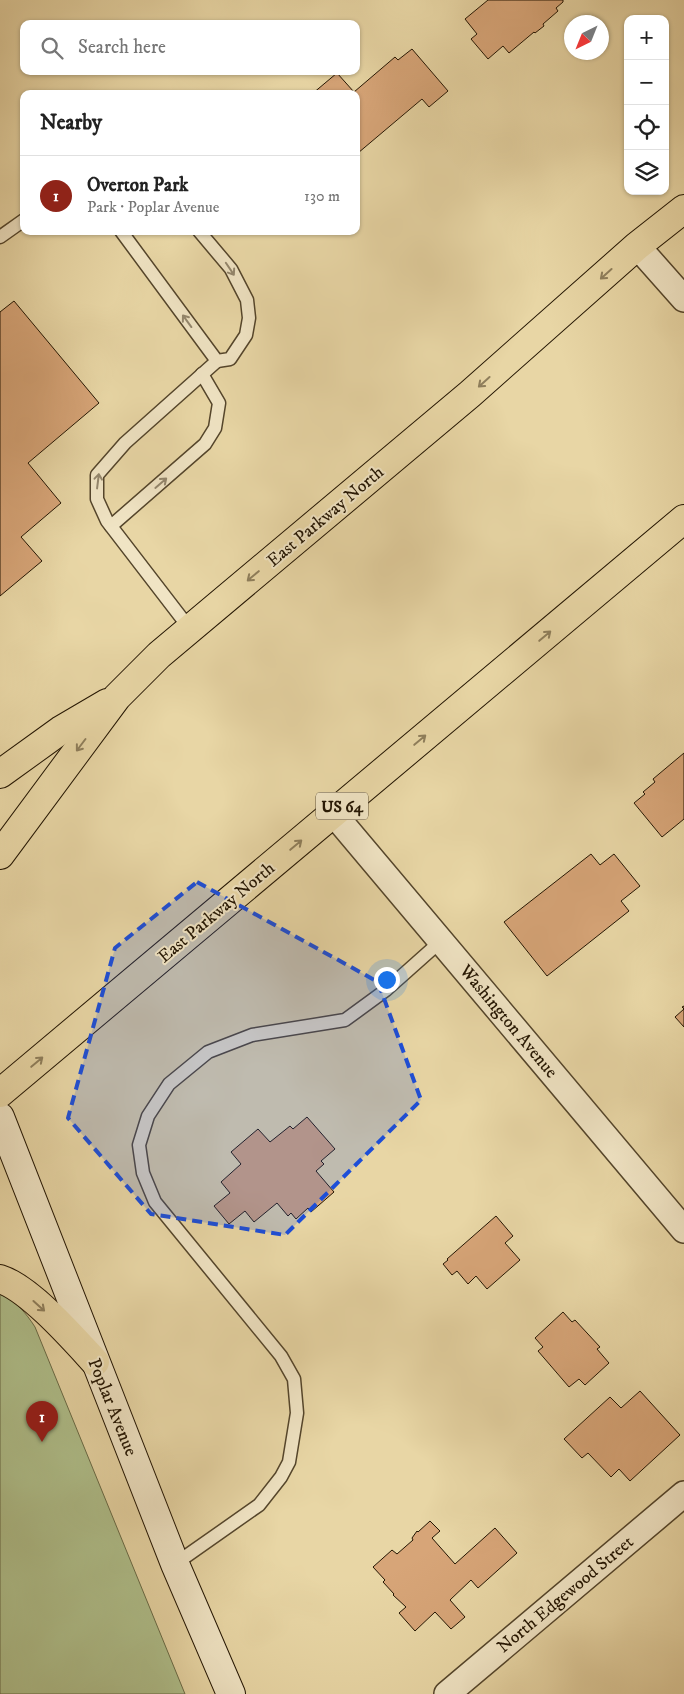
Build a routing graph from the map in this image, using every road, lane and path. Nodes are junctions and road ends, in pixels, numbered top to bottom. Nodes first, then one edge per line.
1 (684, 209) edge
2 (20, 223) edge
3 (124, 235) edge
4 (203, 235) edge
5 (0, 237) edge
6 (638, 246) junction
7 (684, 299) edge
8 (217, 361) junction
9 (202, 374) junction
10 (684, 519) edge
11 (111, 526) junction
12 (190, 629) junction
13 (117, 698) junction
14 (0, 774) edge
15 (333, 813) junction
16 (0, 855) edge
17 (441, 941) junction
18 (0, 1093) edge
19 (0, 1117) edge
20 (684, 1230) edge
21 (0, 1279) edge
22 (94, 1362) junction
23 (684, 1494) edge
24 (175, 1564) junction
25 (231, 1694) edge
26 (447, 1694) edge

1 - 6 main road, East Parkway North
2 - 5 lane
8 -> 3 lane
4 -> 8 lane
6 - 7 street
6 -> 12 main road, East Parkway North
8 - 9 lane
11 -> 9 lane
11 -> 9 lane
15 -> 10 main road, East Parkway North / US 64
11 - 12 lane
12 - 13 main road, East Parkway North
13 - 14 main road
13 -> 16 main road, East Parkway North
15 - 17 street, Washington Avenue
18 -> 15 main road, East Parkway North / US 64
17 - 20 street, Washington Avenue
17 - 24 lane
19 - 22 main road, Poplar Avenue
21 -> 22 main road
22 - 24 main road, Poplar Avenue
23 - 26 street, North Edgewood Street
24 - 25 main road, Poplar Avenue

